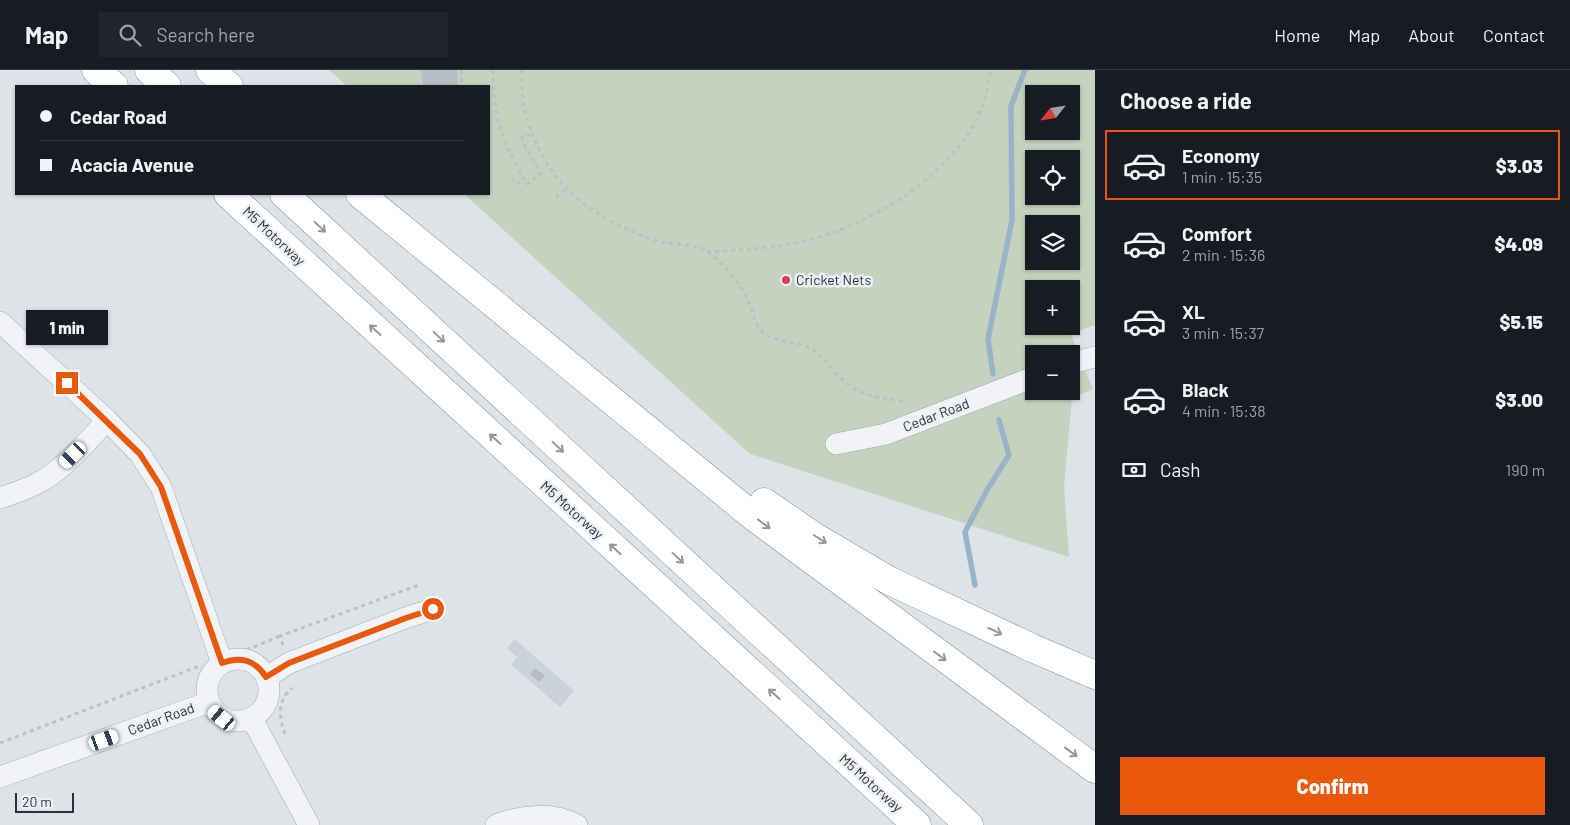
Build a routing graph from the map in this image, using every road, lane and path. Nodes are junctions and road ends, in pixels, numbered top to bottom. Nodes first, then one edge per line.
1 (96, 70) edge
2 (149, 70) edge
3 (210, 70) edge
4 (461, 70) edge
5 (493, 70) edge
6 (522, 70) edge
7 (992, 70) edge
8 (113, 85) edge
9 (166, 85) edge
10 (229, 85) edge
11 (462, 85) edge
12 (533, 134) junction
13 (512, 178) dead end
14 (524, 180) junction
15 (566, 188) junction
16 (229, 195) edge
17 (285, 195) edge
18 (361, 195) edge
19 (367, 195) edge
20 (556, 198) dead end
21 (707, 252) junction
22 (0, 322) edge
23 (1095, 356) edge
24 (1080, 360) edge
25 (1025, 380) edge
26 (908, 402) dead end
27 (107, 420) junction
28 (836, 444) dead end
29 (0, 498) edge
30 (419, 585) dead end
31 (433, 609) dead end
32 (280, 636) junction
33 (221, 661) junction
34 (289, 663) junction
35 (1095, 675) edge
36 (266, 677) junction
37 (209, 702) junction
38 (252, 719) junction
39 (810, 727) junction
40 (288, 740) dead end
41 (0, 743) edge
42 (1095, 769) edge
43 (0, 777) edge
44 (308, 825) edge
45 (496, 825) edge
46 (577, 825) edge
47 (906, 825) edge
48 (917, 825) edge
49 (969, 825) edge

1 - 8 highway
2 - 9 highway
3 - 10 highway
4 - 11 path
5 - 14 path
6 - 12 path
7 - 21 path
12 - 14 path
12 - 15 path
13 - 14 path
15 - 20 path
15 - 21 path
39 -> 16 highway, M5 Motorway
17 -> 49 highway
18 -> 42 highway
19 -> 35 highway
21 - 26 path
22 - 27 street
23 - 24 street
25 - 28 street, Cedar Road
27 - 29 street
27 - 33 street
30 - 32 path
31 - 34 street
32 - 33 path
32 - 34 path
33 - 36 street
33 - 37 street
33 - 41 path
34 - 36 street
34 - 40 path
36 - 38 street
37 - 38 street
37 - 43 street, Cedar Road
38 - 44 street
39 - 47 highway
39 - 48 highway, M5 Motorway
45 - 46 street

